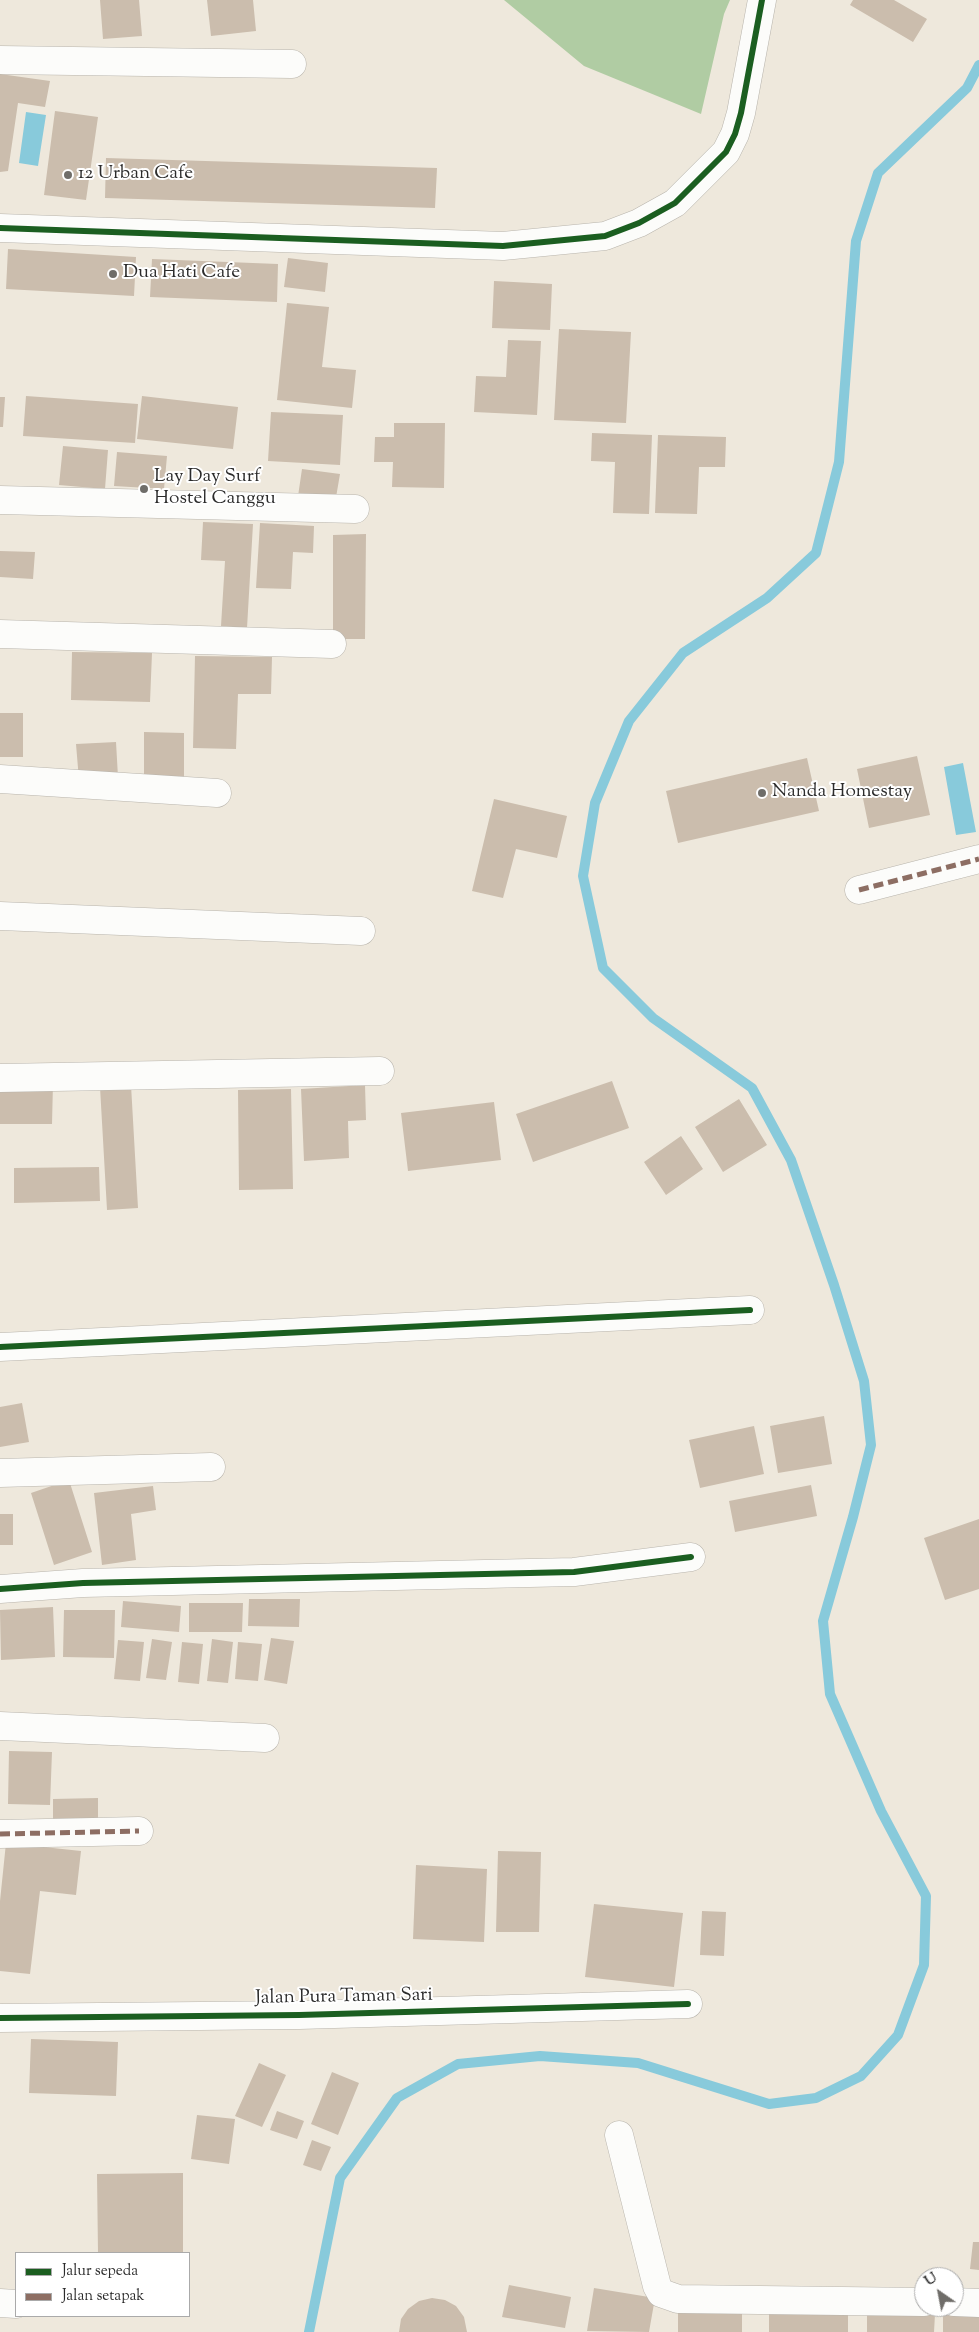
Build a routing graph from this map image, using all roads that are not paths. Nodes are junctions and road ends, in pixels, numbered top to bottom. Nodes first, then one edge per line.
1 (762, 0) edge
2 (0, 60) edge
3 (292, 64) dead end
4 (0, 228) edge
5 (0, 500) edge
6 (355, 510) dead end
7 (0, 634) edge
8 (332, 644) dead end
9 (0, 779) edge
10 (217, 793) dead end
11 (979, 859) edge
12 (860, 890) dead end
13 (0, 916) edge
14 (361, 931) dead end
15 (380, 1071) dead end
16 (0, 1078) edge
17 (750, 1310) dead end
18 (0, 1347) edge
19 (211, 1467) dead end
20 (0, 1473) edge
21 (691, 1557) dead end
22 (0, 1589) edge
23 (0, 1726) edge
24 (265, 1738) dead end
25 (139, 1830) dead end
26 (0, 1834) edge
27 (688, 2004) dead end
28 (0, 2018) edge
29 (619, 2135) dead end
30 (914, 2302) edge
31 (964, 2302) edge
32 (0, 2303) edge
33 (979, 2303) edge
34 (15, 2304) edge

1 - 4 street
2 - 3 street
5 - 6 street
7 - 8 street
9 - 10 street
11 - 12 street
13 - 14 street
15 - 16 street
17 - 18 street
19 - 20 street
21 - 22 street
23 - 24 street
25 - 26 street
27 - 28 street, Jalan Pura Taman Sari
29 - 30 street
31 - 33 street
32 - 34 street

